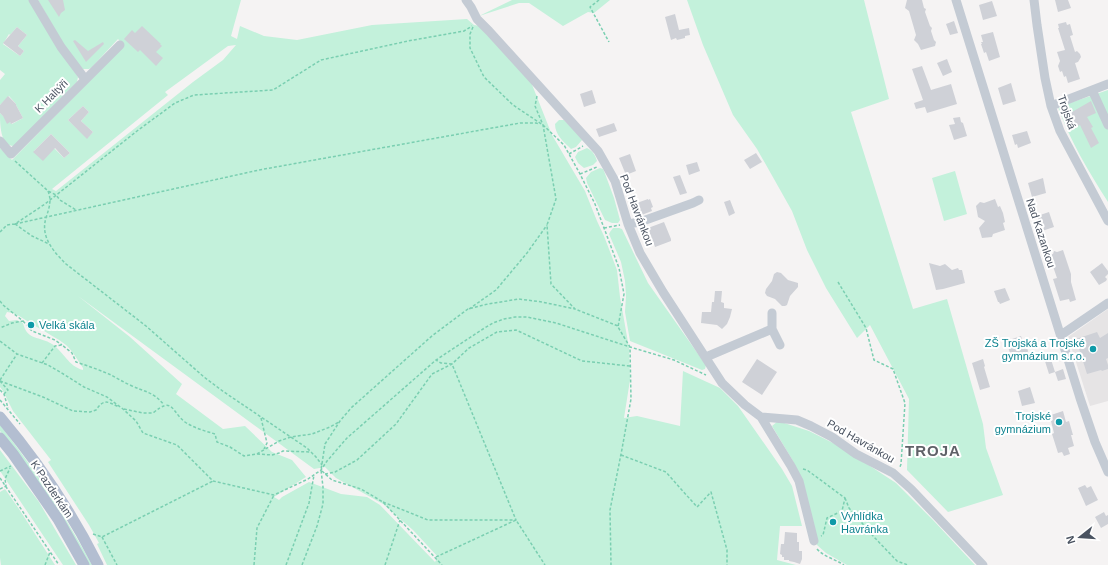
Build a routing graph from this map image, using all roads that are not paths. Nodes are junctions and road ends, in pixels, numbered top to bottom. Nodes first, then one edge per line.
1 (33, 0) edge
2 (466, 0) edge
3 (956, 0) edge
4 (1034, 0) edge
5 (120, 45) dead end
6 (85, 79) junction
7 (1108, 84) edge
8 (1092, 90) junction
9 (1051, 106) junction
10 (1108, 125) edge
11 (0, 141) edge
12 (699, 200) dead end
13 (1108, 221) edge
14 (628, 224) junction
15 (1108, 303) edge
16 (772, 313) dead end
17 (772, 328) junction
18 (1061, 335) junction
19 (780, 345) dead end
20 (706, 357) junction
21 (4, 413) edge
22 (761, 416) junction
23 (0, 438) edge
24 (1108, 472) edge
25 (814, 541) road end
26 (84, 565) edge
27 (98, 565) edge
28 (983, 565) edge

1 - 6 street
2 - 14 street, Pod Havránkou
3 - 18 street, Nad Kazankou
4 - 9 street, Trojská
5 - 6 street, K Haltýři
6 - 11 street, K Haltýři
7 - 8 street
8 - 9 street
8 - 10 street
9 - 13 street, Trojská
12 - 14 street
14 - 20 street, Pod Havránkou
15 - 18 street
16 - 17 street
17 - 19 street
17 - 20 street
18 - 24 street, Nad Kazankou
20 - 22 street, Pod Havránkou
21 - 27 main road, K Pazderkám
22 - 25 street, Pod Havránkou
22 - 28 street, Pod Havránkou
23 - 26 main road, K Pazderkám

